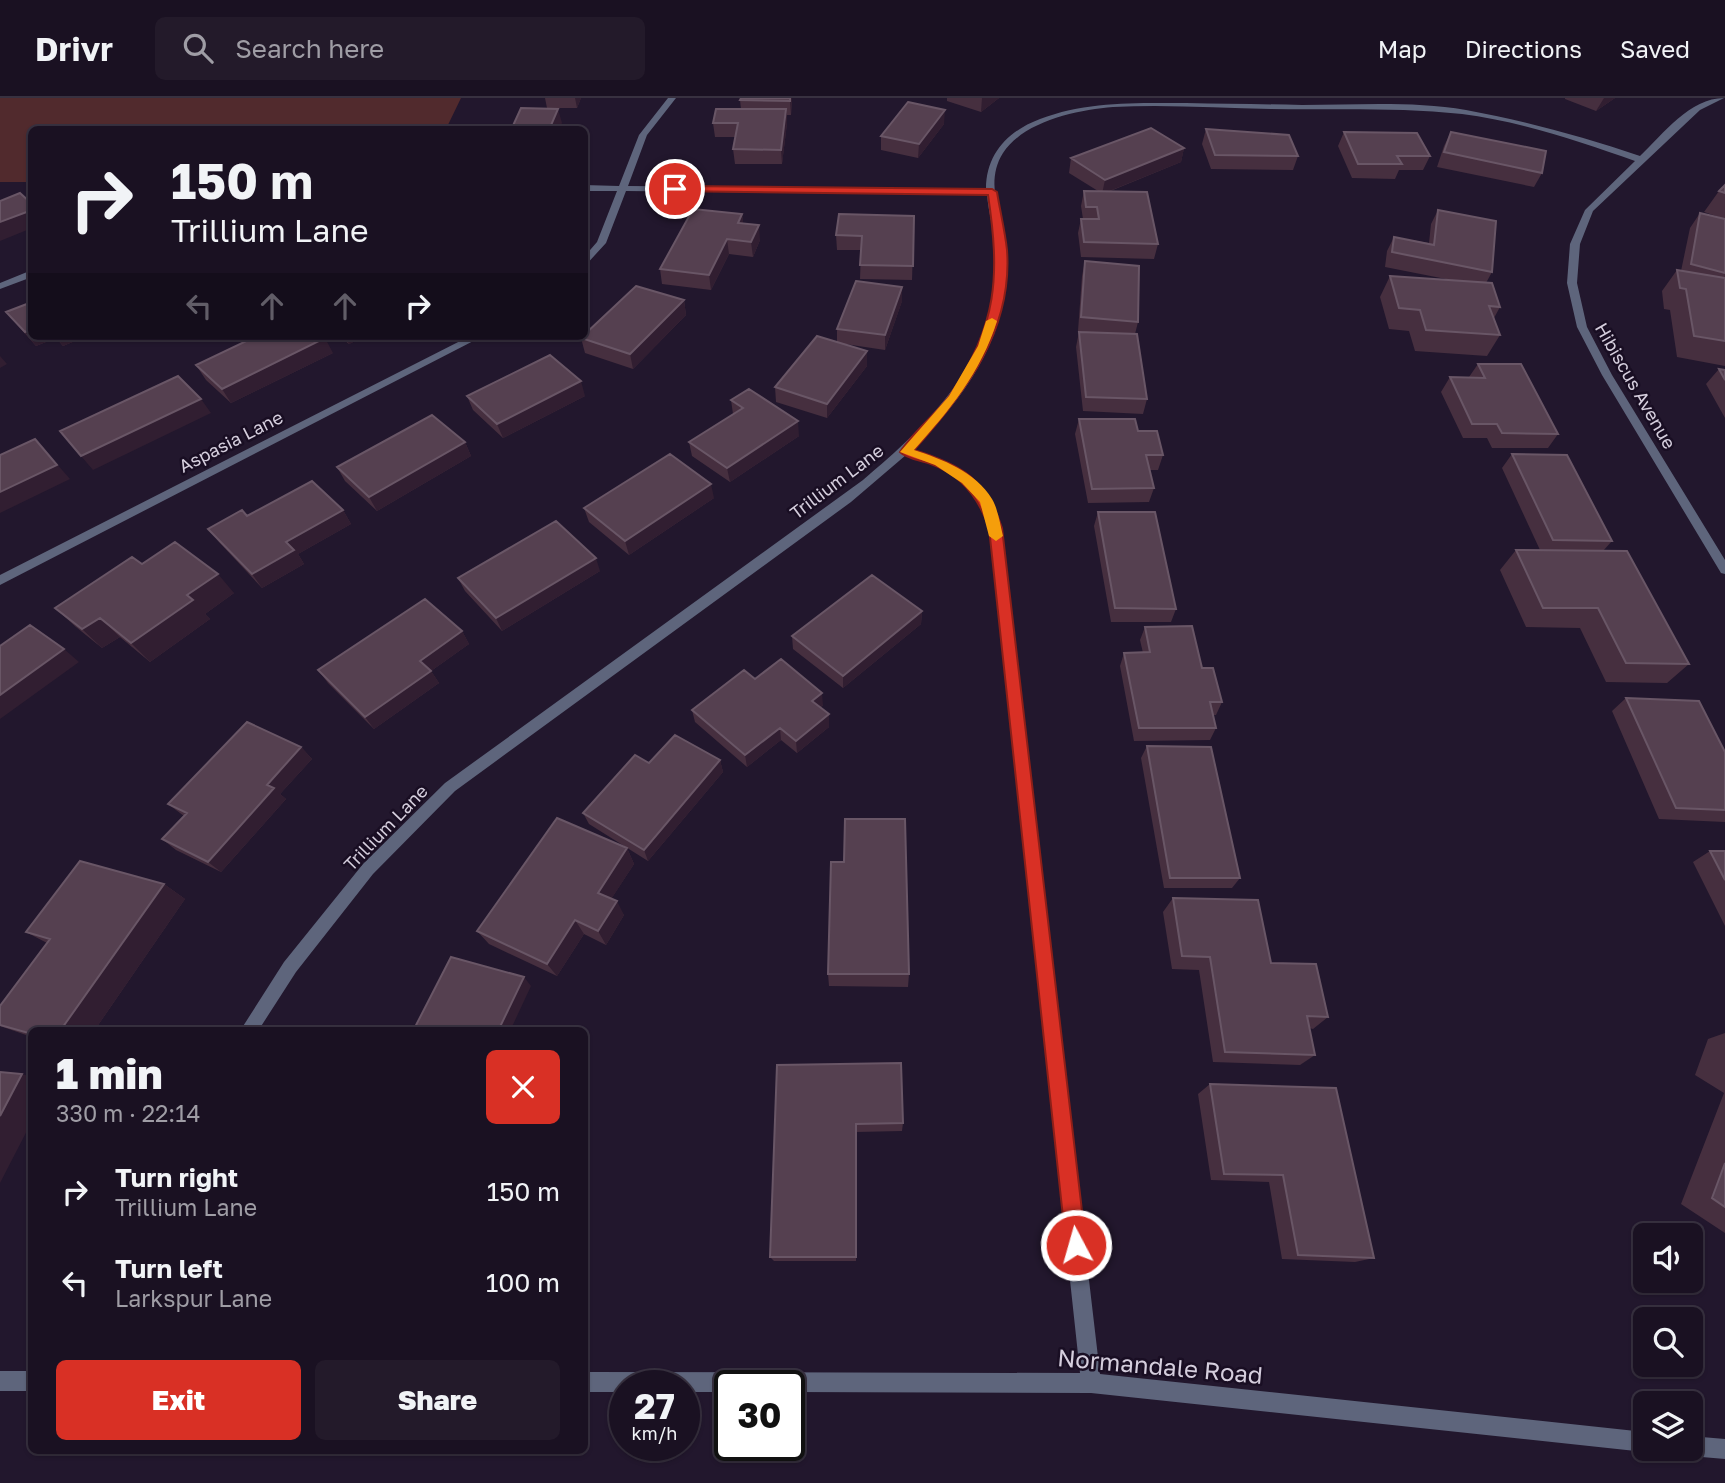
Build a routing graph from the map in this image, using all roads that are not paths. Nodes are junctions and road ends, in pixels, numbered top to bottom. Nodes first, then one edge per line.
1 (672, 98) edge
2 (1720, 98) edge
3 (1119, 102) edge
4 (1639, 159) junction
5 (588, 188) edge
6 (622, 188) junction
7 (992, 192) junction
8 (588, 259) edge
9 (28, 275) edge
10 (0, 286) edge
11 (470, 340) edge
12 (906, 452) junction
13 (1725, 570) edge
14 (0, 580) edge
15 (251, 1027) edge
16 (0, 1381) edge
17 (28, 1381) edge
18 (588, 1382) edge
19 (1091, 1383) junction
20 (1633, 1441) edge
21 (1703, 1447) edge
22 (1725, 1449) edge

1 - 6 street
2 - 4 street, Hibiscus Avenue
3 - 4 street, Trillium Lane
3 - 7 street, Trillium Lane
4 - 13 street, Hibiscus Avenue
5 - 6 street
6 - 7 street
6 - 8 street
7 - 12 street, Trillium Lane
9 - 10 street
11 - 14 street, Aspasia Lane
12 - 15 street, Trillium Lane
12 - 19 street
16 - 17 street
18 - 19 street, Normandale Road
19 - 20 street, Normandale Road
21 - 22 street

